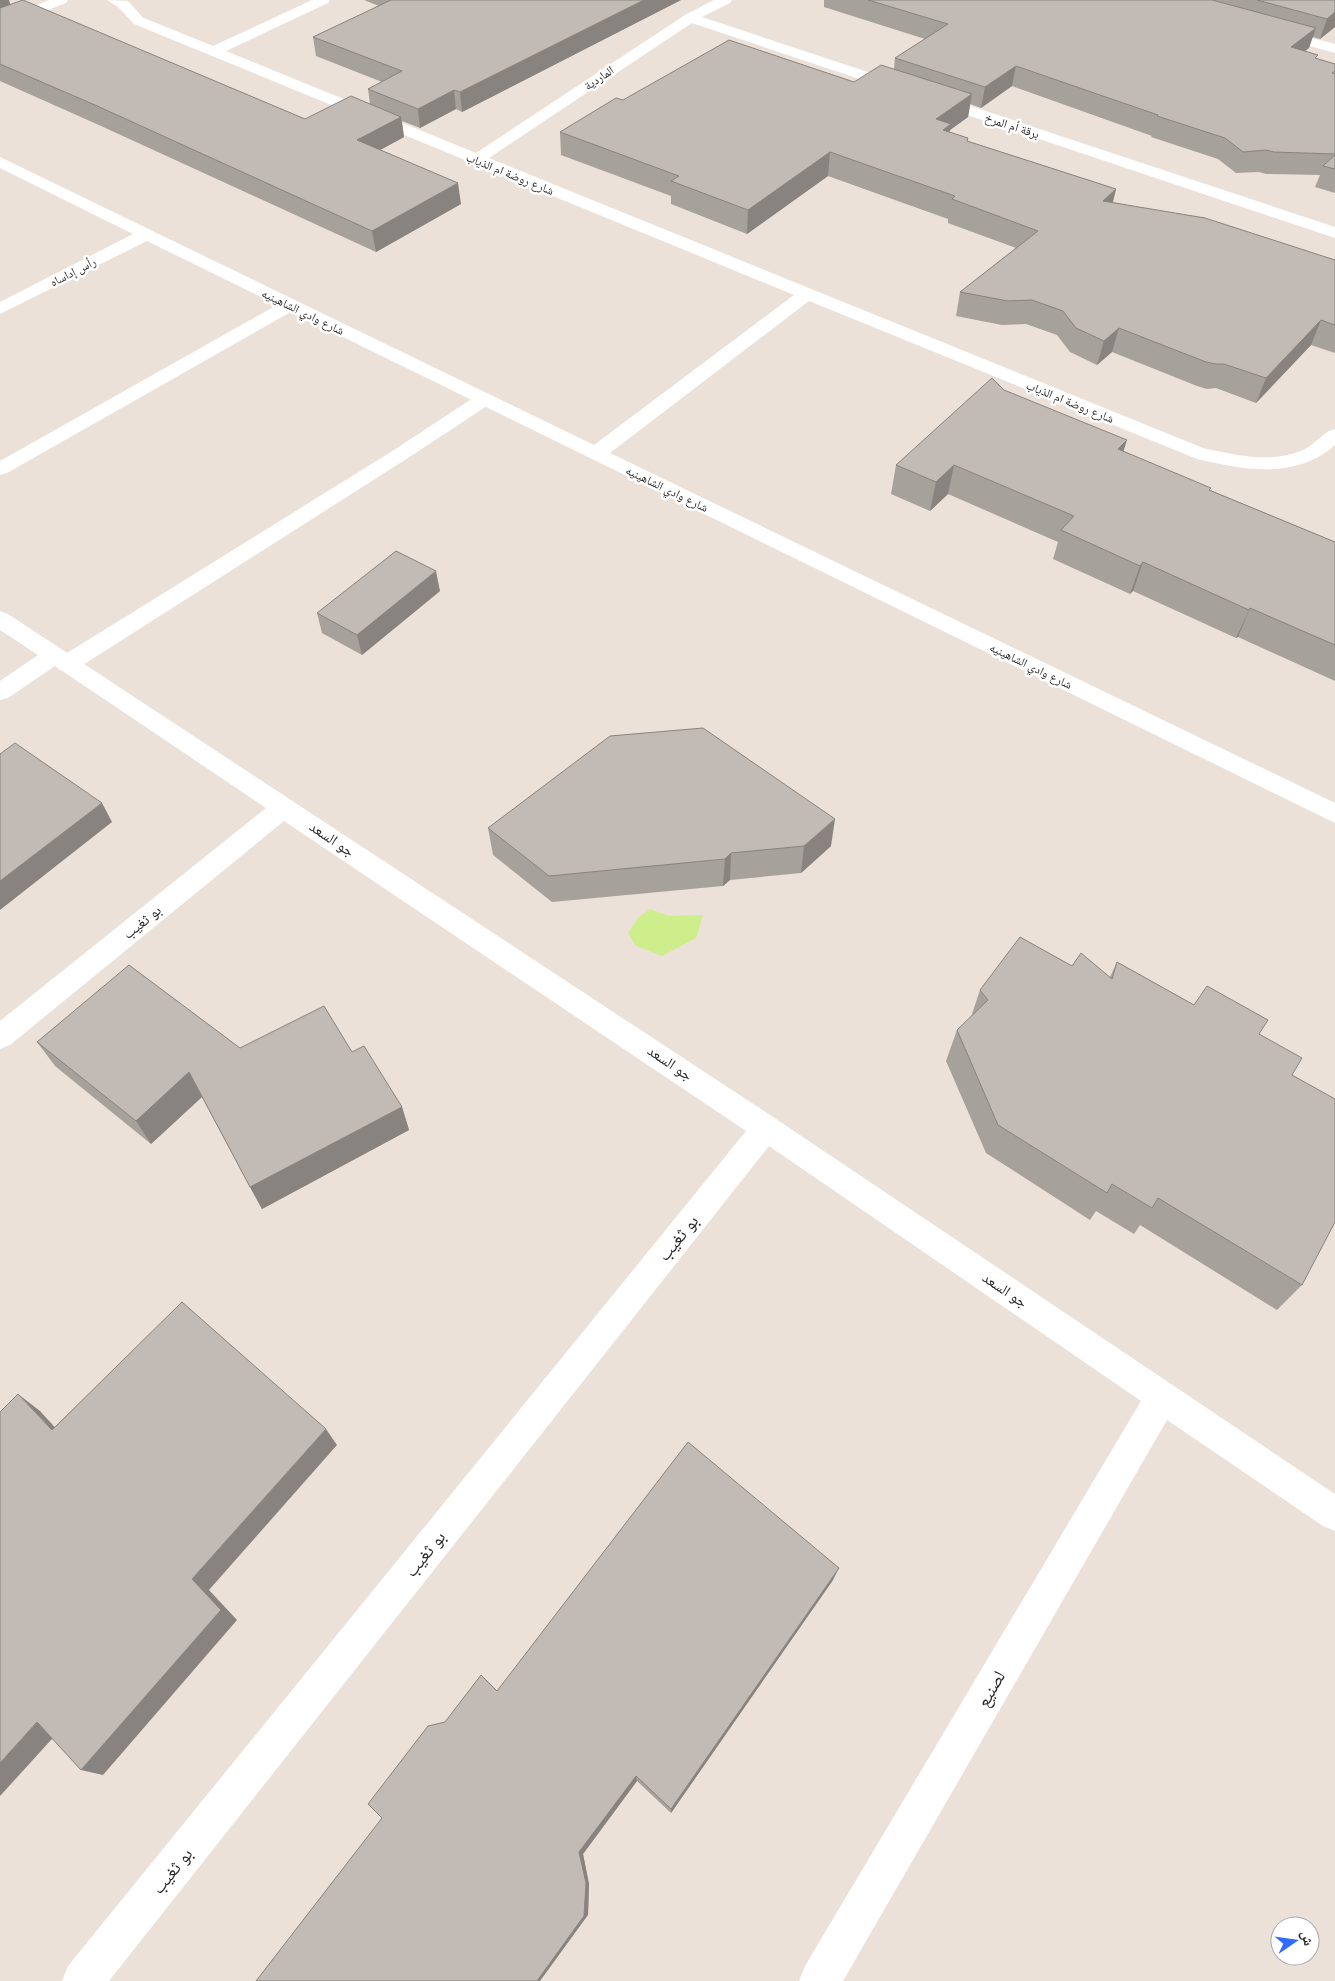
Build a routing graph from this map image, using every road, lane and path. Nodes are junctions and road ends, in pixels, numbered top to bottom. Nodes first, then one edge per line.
1 (61, 0) edge
2 (114, 0) edge
3 (324, 0) edge
4 (725, 0) edge
5 (690, 18) junction
6 (0, 25) edge
7 (1259, 28) edge
8 (1335, 49) edge
9 (214, 51) junction
10 (476, 160) junction
11 (0, 162) edge
12 (1335, 233) edge
13 (147, 234) junction
14 (807, 294) junction
15 (290, 306) junction
16 (0, 309) edge
17 (483, 400) junction
18 (1335, 435) edge
19 (595, 454) junction
20 (0, 469) edge
21 (0, 619) edge
22 (61, 660) junction
23 (0, 692) edge
24 (284, 807) junction
25 (1335, 814) edge
26 (0, 1037) edge
27 (766, 1128) junction
28 (1162, 1397) junction
29 (1335, 1514) edge
30 (83, 1981) edge
31 (820, 1981) edge

1 - 6 street
2 - 9 street, شارع روضة ام الذياب
3 - 9 street
4 - 5 street, الماردية
5 - 10 street, الماردية
5 - 12 street, برقة أم المرخ
7 - 8 street
9 - 10 street, شارع روضة ام الذياب
10 - 14 street, شارع روضة ام الذياب
11 - 13 street, شارع وادي الشاهينيه
13 - 15 street, شارع وادي الشاهينيه
13 - 16 street, رأس إداساه
14 - 18 street, شارع روضة ام الذياب
14 - 19 street
15 - 17 street, شارع وادي الشاهينيه
15 - 20 street
17 - 19 street, شارع وادي الشاهينيه
17 - 22 street
19 - 25 street, شارع وادي الشاهينيه
21 - 22 street, جو السعد
22 - 23 street
22 - 24 street, جو السعد
24 - 26 street, بو ثغيب
24 - 27 street, جو السعد
27 - 28 street, جو السعد
27 - 30 street, بو ثغيب
28 - 29 street, جو السعد
28 - 31 street, لصنيع

